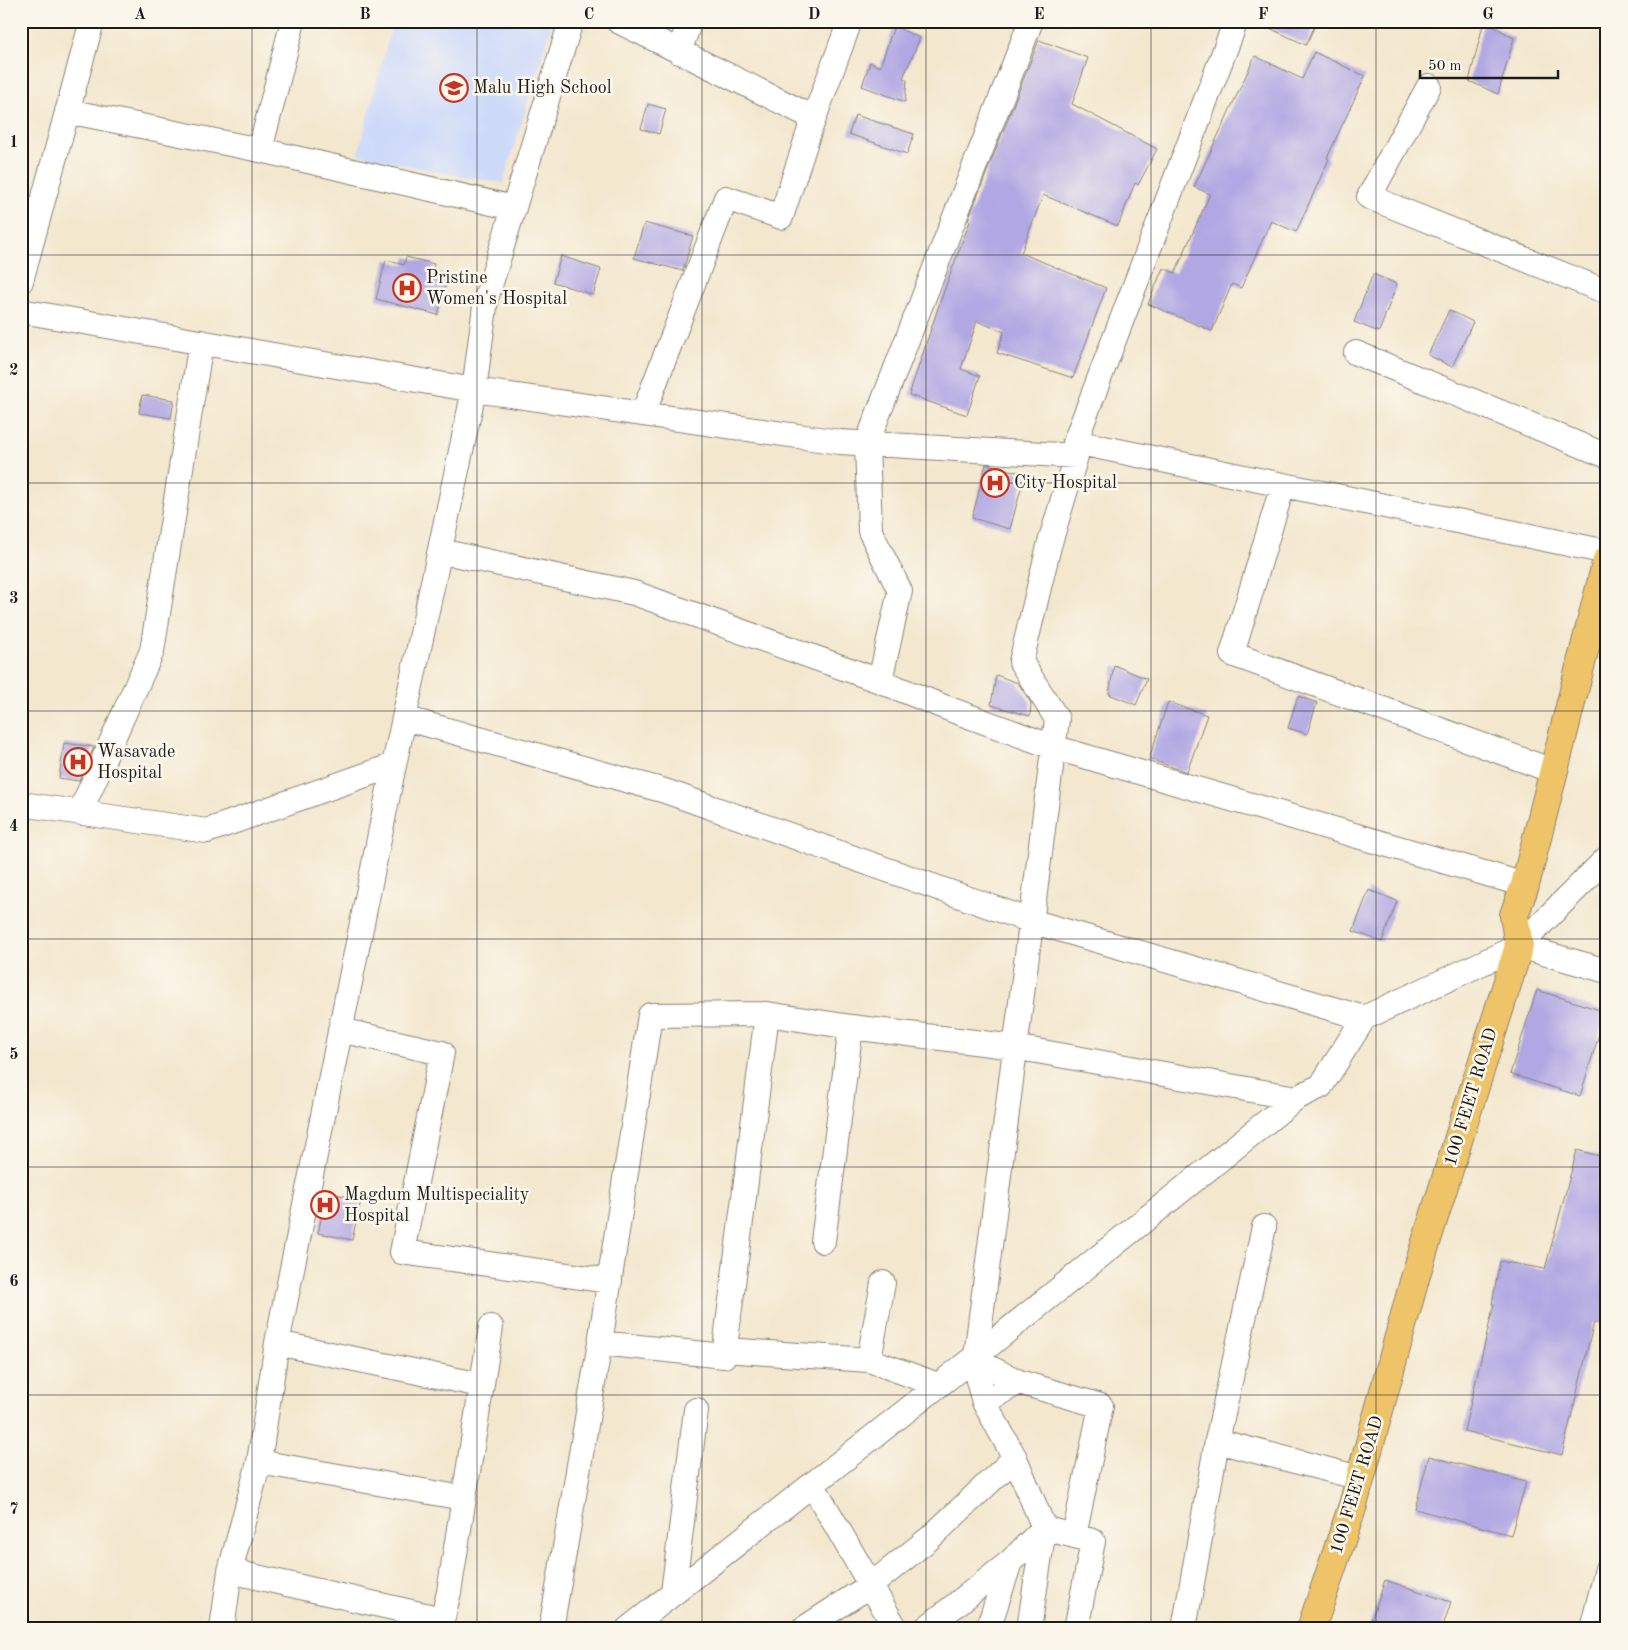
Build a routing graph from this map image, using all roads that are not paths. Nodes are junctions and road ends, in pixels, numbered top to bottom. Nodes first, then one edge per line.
1 (92, 21) edge
2 (293, 21) edge
3 (571, 21) edge
4 (618, 21) edge
5 (690, 21) edge
6 (850, 21) edge
7 (1031, 21) edge
8 (1236, 21) edge
9 (679, 52) junction
10 (1429, 86) dead end
11 (67, 111) junction
12 (814, 118) junction
13 (260, 150) junction
14 (514, 208) junction
15 (21, 282) edge
16 (1607, 292) edge
17 (21, 311) edge
18 (201, 342) junction
19 (1356, 353) dead end
20 (474, 390) junction
21 (643, 414) junction
22 (867, 443) junction
23 (1076, 449) junction
24 (1607, 456) edge
25 (1283, 485) junction
26 (440, 550) junction
27 (1607, 552) edge
28 (1607, 560) edge
29 (1600, 614) edge
30 (880, 681) junction
31 (404, 718) junction
32 (1053, 747) junction
33 (394, 765) junction
34 (1553, 771) junction
35 (21, 804) edge
36 (80, 812) junction
37 (1607, 858) edge
38 (1525, 885) junction
39 (1031, 921) junction
40 (1519, 946) junction
41 (1607, 971) edge
42 (768, 1014) junction
43 (1364, 1018) junction
44 (851, 1027) junction
45 (340, 1030) junction
46 (1015, 1047) junction
47 (1296, 1098) junction
48 (1264, 1227) dead end
49 (823, 1241) dead end
50 (610, 1281) junction
51 (883, 1284) dead end
52 (490, 1327) dead end
53 (277, 1343) junction
54 (600, 1343) junction
55 (725, 1350) junction
56 (974, 1358) junction
57 (869, 1360) junction
58 (1019, 1382) junction
59 (481, 1386) junction
60 (938, 1386) junction
61 (984, 1402) junction
62 (696, 1410) dead end
63 (1217, 1441) junction
64 (1015, 1458) junction
65 (259, 1462) junction
66 (1360, 1478) junction
67 (812, 1484) junction
68 (463, 1498) junction
69 (1044, 1528) junction
70 (1074, 1536) junction
71 (1010, 1562) junction
72 (1607, 1569) edge
73 (230, 1571) junction
74 (871, 1585) junction
75 (673, 1593) junction
76 (441, 1624) edge
77 (222, 1629) edge
78 (551, 1629) edge
79 (628, 1629) edge
80 (803, 1629) edge
81 (896, 1629) edge
82 (925, 1629) edge
83 (988, 1629) edge
84 (1029, 1629) edge
85 (1076, 1629) edge
86 (1184, 1629) edge
87 (1311, 1629) edge
88 (1592, 1629) edge

1 - 11 street
2 - 13 street
3 - 14 street
4 - 9 street
5 - 9 street
6 - 12 street
7 - 22 street
8 - 23 street
9 - 12 street
10 - 16 street
11 - 13 street
11 - 15 street
12 - 21 street
13 - 14 street
14 - 20 street
17 - 18 street
18 - 20 street
18 - 36 street
19 - 24 street
20 - 21 street
20 - 26 street
21 - 22 street
22 - 23 street
22 - 30 street
23 - 25 street
23 - 32 street
25 - 27 street
25 - 34 street
26 - 30 street
26 - 31 street
28 - 29 main road, 100 FEET ROAD
29 - 34 main road, 100 FEET ROAD
30 - 32 street
31 - 33 street
31 - 39 street
32 - 38 street
32 - 39 street
33 - 36 street
33 - 45 street
34 - 38 main road, 100 FEET ROAD
35 - 36 street
37 - 40 street
38 - 40 main road, 100 FEET ROAD
39 - 43 street
39 - 46 street
40 - 41 street
40 - 43 street
40 - 66 main road, 100 FEET ROAD
42 - 44 street
42 - 50 street
42 - 55 street
43 - 47 street
44 - 46 street
44 - 49 street
45 - 50 street
45 - 53 street
46 - 47 street
46 - 56 street
47 - 56 street
48 - 63 street
50 - 54 street
51 - 57 street
52 - 59 street
53 - 59 street
53 - 65 street
54 - 55 street
54 - 78 street
55 - 57 street
56 - 58 street
56 - 60 street
56 - 61 street
57 - 60 street
58 - 61 street
58 - 70 street
59 - 68 street
60 - 67 street
61 - 64 street
62 - 75 street
63 - 66 street
63 - 86 street
64 - 69 street
64 - 74 street
65 - 68 street
65 - 73 street
66 - 87 main road, 100 FEET ROAD
67 - 74 street
67 - 75 street
68 - 76 street
69 - 70 street
69 - 71 street
69 - 84 street
70 - 85 street
71 - 82 street
71 - 83 street
72 - 88 street
73 - 76 street
73 - 77 street
74 - 80 street
74 - 81 street
75 - 79 street

